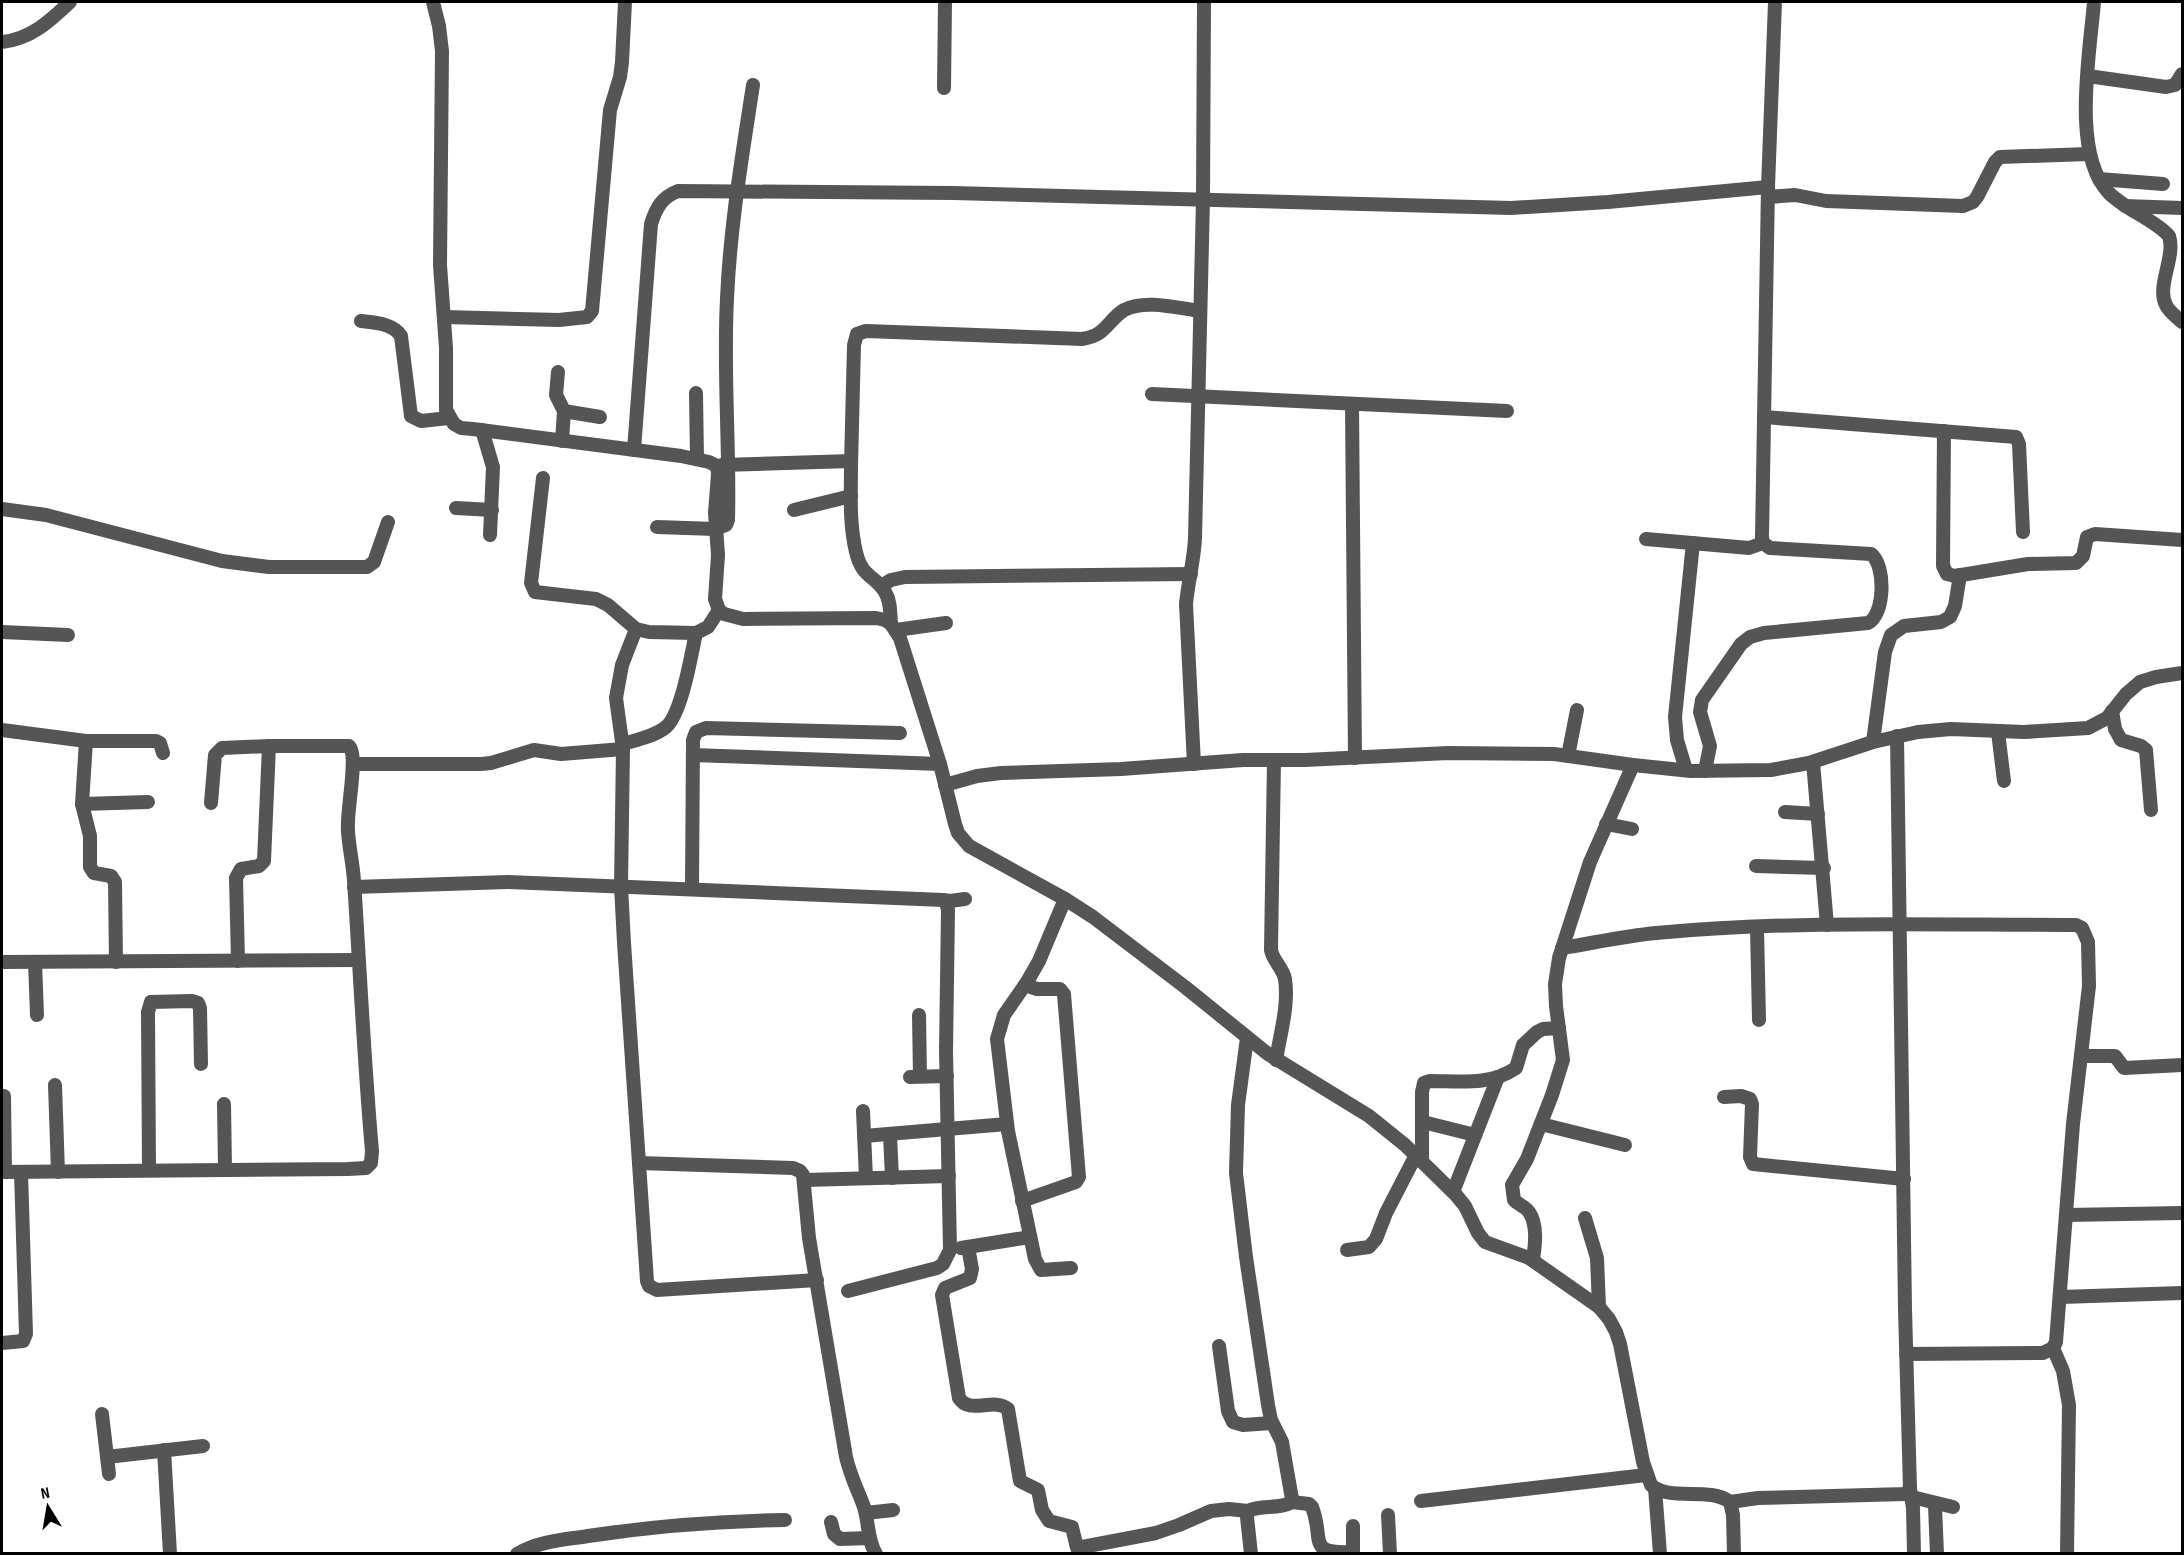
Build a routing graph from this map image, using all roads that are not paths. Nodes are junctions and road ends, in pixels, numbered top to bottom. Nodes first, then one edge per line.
1 (70, 2) edge
2 (433, 2) edge
3 (625, 2) edge
4 (945, 2) edge
5 (1204, 2) edge
6 (1775, 2) edge
7 (2094, 2) edge
8 (2, 42) edge
9 (2182, 75) edge
10 (2088, 76) junction
11 (753, 85) dead end
12 (944, 88) dead end
13 (2089, 154) junction
14 (2099, 179) junction
15 (2163, 184) dead end
16 (737, 192) junction
17 (1768, 192) junction
18 (1203, 200) junction
19 (2125, 206) junction
20 (2182, 208) edge
21 (1200, 311) junction
22 (444, 317) junction
23 (361, 321) dead end
24 (2182, 322) edge
25 (558, 372) dead end
26 (696, 393) dead end
27 (1152, 394) dead end
28 (1198, 397) junction
29 (1352, 404) junction
30 (564, 411) junction
31 (1507, 411) dead end
32 (600, 417) dead end
33 (1764, 417) junction
34 (449, 418) junction
35 (482, 430) junction
36 (1944, 431) junction
37 (562, 441) junction
38 (634, 450) junction
39 (697, 459) junction
40 (851, 461) junction
41 (723, 465) junction
42 (543, 478) dead end
43 (851, 496) junction
44 (456, 508) dead end
45 (2, 509) edge
46 (492, 510) junction
47 (795, 510) dead end
48 (388, 522) dead end
49 (657, 527) dead end
50 (715, 529) junction
51 (2023, 532) dead end
52 (490, 535) dead end
53 (1646, 539) dead end
54 (2182, 540) edge
55 (1693, 543) junction
56 (1763, 543) junction
57 (1191, 574) junction
58 (1960, 575) junction
59 (881, 586) junction
60 (719, 610) junction
61 (946, 623) dead end
62 (893, 627) junction
63 (636, 629) junction
64 (2, 632) edge
65 (696, 633) junction
66 (68, 635) dead end
67 (2182, 669) edge
68 (1577, 710) dead end
69 (2112, 711) junction
70 (2, 730) edge
71 (1998, 732) junction
72 (900, 733) dead end
73 (1897, 736) junction
74 (86, 741) junction
75 (1873, 742) junction
76 (269, 746) junction
77 (623, 747) junction
78 (163, 753) dead end
79 (693, 755) junction
80 (1568, 756) junction
81 (1355, 758) junction
82 (1274, 760) junction
83 (1813, 762) junction
84 (354, 764) junction
85 (940, 764) junction
86 (1194, 764) junction
87 (1633, 765) junction
88 (1686, 770) junction
89 (1705, 771) junction
90 (2004, 781) dead end
91 (945, 785) junction
92 (148, 802) dead end
93 (211, 803) dead end
94 (82, 804) junction
95 (2151, 810) dead end
96 (1785, 812) dead end
97 (1818, 814) junction
98 (1606, 824) junction
99 (1632, 829) dead end
100 (1756, 866) dead end
101 (1824, 868) junction
102 (621, 886) junction
103 (354, 887) junction
104 (692, 889) junction
105 (965, 899) dead end
106 (1065, 899) junction
107 (943, 900) junction
108 (1899, 923) junction
109 (1827, 925) junction
110 (1756, 928) junction
111 (1562, 948) junction
112 (358, 960) junction
113 (238, 961) junction
114 (2, 962) edge
115 (35, 962) junction
116 (116, 962) junction
117 (1025, 985) junction
118 (37, 1015) dead end
119 (920, 1015) dead end
120 (1759, 1020) dead end
121 (1559, 1028) junction
122 (1247, 1038) junction
123 (2081, 1056) junction
124 (1276, 1060) junction
125 (201, 1064) dead end
126 (2182, 1065) edge
127 (947, 1076) junction
128 (1498, 1077) junction
129 (55, 1085) dead end
130 (4, 1096) dead end
131 (1724, 1097) dead end
132 (224, 1104) dead end
133 (863, 1111) dead end
134 (1423, 1122) junction
135 (1007, 1124) junction
136 (1541, 1124) junction
137 (948, 1130) junction
138 (890, 1135) junction
139 (1475, 1135) junction
140 (864, 1136) junction
141 (1625, 1145) dead end
142 (1419, 1159) junction
143 (639, 1163) junction
144 (225, 1169) junction
145 (149, 1170) junction
146 (3, 1172) edge
147 (21, 1172) junction
148 (58, 1172) junction
149 (949, 1176) junction
150 (866, 1178) junction
151 (892, 1178) junction
152 (1904, 1179) junction
153 (805, 1180) junction
154 (1453, 1192) junction
155 (1022, 1201) junction
156 (2182, 1213) edge
157 (2066, 1215) junction
158 (1585, 1218) dead end
159 (1030, 1237) junction
160 (968, 1247) junction
161 (950, 1250) junction
162 (1347, 1250) dead end
163 (1533, 1260) junction
164 (1071, 1268) dead end
165 (817, 1280) junction
166 (848, 1291) dead end
167 (2182, 1293) edge
168 (2061, 1297) junction
169 (1599, 1307) junction
170 (2, 1343) edge
171 (1219, 1346) dead end
172 (2053, 1348) junction
173 (1906, 1354) junction
174 (102, 1414) dead end
175 (1272, 1423) junction
176 (203, 1446) dead end
177 (164, 1450) junction
178 (107, 1456) junction
179 (109, 1474) dead end
180 (1646, 1475) junction
181 (1655, 1488) junction
182 (1911, 1493) junction
183 (1420, 1501) dead end
184 (1292, 1502) junction
185 (1730, 1502) junction
186 (1935, 1506) dead end
187 (1953, 1507) dead end
188 (893, 1510) dead end
189 (1248, 1511) junction
190 (866, 1513) junction
191 (1388, 1515) dead end
192 (785, 1520) dead end
193 (831, 1522) dead end
194 (1353, 1526) dead end
195 (870, 1538) junction
196 (1353, 1553) edge
197 (170, 1554) edge
198 (517, 1554) edge
199 (876, 1554) edge
200 (1251, 1554) edge
201 (1390, 1554) edge
202 (1660, 1554) edge
203 (1734, 1554) edge
204 (1914, 1554) edge
205 (1937, 1554) edge
206 (2067, 1554) edge

1 - 8 street
2 - 22 street
3 - 22 street
4 - 12 street
5 - 18 street
6 - 17 street
7 - 10 street
9 - 10 street
10 - 13 street
11 - 16 street
13 - 14 street
13 - 17 street
14 - 15 street
14 - 19 street
16 - 18 street
16 - 38 street
16 - 41 street
17 - 18 street
17 - 33 street
18 - 21 street
19 - 20 street
19 - 24 street
21 - 28 street
21 - 40 street
22 - 34 street
23 - 34 street
25 - 30 street
26 - 39 street
27 - 28 street
28 - 29 street
28 - 57 street
29 - 31 street
29 - 81 street
30 - 32 street
30 - 37 street
33 - 36 street
33 - 56 street
34 - 35 street
35 - 37 street
35 - 46 street
36 - 51 street
36 - 58 street
37 - 38 street
38 - 39 street
39 - 41 street
40 - 41 street
40 - 43 street
41 - 50 street
42 - 63 street
43 - 47 street
43 - 59 street
44 - 46 street
45 - 48 street
46 - 52 street
49 - 50 street
50 - 60 street
53 - 55 street
54 - 58 street
55 - 56 street
55 - 88 street
56 - 89 street
57 - 59 street
57 - 86 street
58 - 75 street
59 - 62 street
60 - 62 street
60 - 65 street
61 - 62 street
62 - 85 street
63 - 65 street
63 - 77 street
64 - 66 street
65 - 77 street
67 - 69 street
68 - 80 street
69 - 71 street
69 - 95 street
70 - 74 street
71 - 73 street
71 - 90 street
72 - 79 street
73 - 75 street
73 - 108 street
74 - 78 street
74 - 94 street
75 - 83 street
76 - 84 street
76 - 93 street
76 - 113 street
77 - 84 street
77 - 102 street
79 - 85 street
79 - 104 street
80 - 81 street
80 - 87 street
81 - 82 street
82 - 86 street
82 - 124 street
83 - 89 street
83 - 97 street
84 - 103 street
85 - 91 street
86 - 91 street
87 - 88 street
87 - 98 street
88 - 89 street
91 - 106 street
92 - 94 street
94 - 116 street
96 - 97 street
97 - 101 street
98 - 99 street
98 - 111 street
100 - 101 street
101 - 109 street
102 - 103 street
102 - 104 street
102 - 143 street
103 - 112 street
104 - 107 street
105 - 107 street
106 - 117 street
106 - 122 street
107 - 127 street
108 - 109 street
108 - 123 street
108 - 152 street
109 - 110 street
110 - 111 street
110 - 120 street
111 - 121 street
112 - 113 street
112 - 144 street
113 - 116 street
114 - 115 street
115 - 116 street
115 - 118 street
117 - 135 street
117 - 155 street
119 - 127 street
121 - 128 street
121 - 136 street
122 - 124 street
122 - 175 street
123 - 126 street
123 - 157 street
124 - 142 street
125 - 145 street
127 - 137 street
128 - 134 street
128 - 139 street
129 - 148 street
130 - 146 street
131 - 152 street
132 - 144 street
133 - 140 street
134 - 139 street
134 - 142 street
135 - 137 street
135 - 155 street
136 - 141 street
136 - 163 street
137 - 138 street
137 - 149 street
138 - 140 street
138 - 151 street
139 - 154 street
140 - 150 street
142 - 154 street
142 - 162 street
143 - 153 street
143 - 165 street
144 - 145 street
145 - 148 street
146 - 147 street
147 - 148 street
147 - 170 street
149 - 151 street
149 - 161 street
150 - 151 street
150 - 153 street
152 - 173 street
153 - 165 street
154 - 163 street
155 - 159 street
156 - 157 street
157 - 168 street
158 - 169 street
159 - 160 street
159 - 164 street
160 - 161 street
160 - 189 street
161 - 166 street
163 - 169 street
165 - 190 street
167 - 168 street
168 - 172 street
169 - 180 street
171 - 175 street
172 - 173 street
172 - 206 street
173 - 182 street
174 - 178 street
175 - 184 street
176 - 177 street
177 - 178 street
177 - 197 street
178 - 179 street
180 - 181 street
180 - 183 street
181 - 185 street
181 - 202 street
182 - 185 street
182 - 187 street
182 - 204 street
184 - 189 street
184 - 196 street
185 - 203 street
186 - 205 street
188 - 190 street
189 - 200 street
190 - 195 street
191 - 201 street
192 - 198 street
193 - 195 street
194 - 196 street
195 - 199 street

